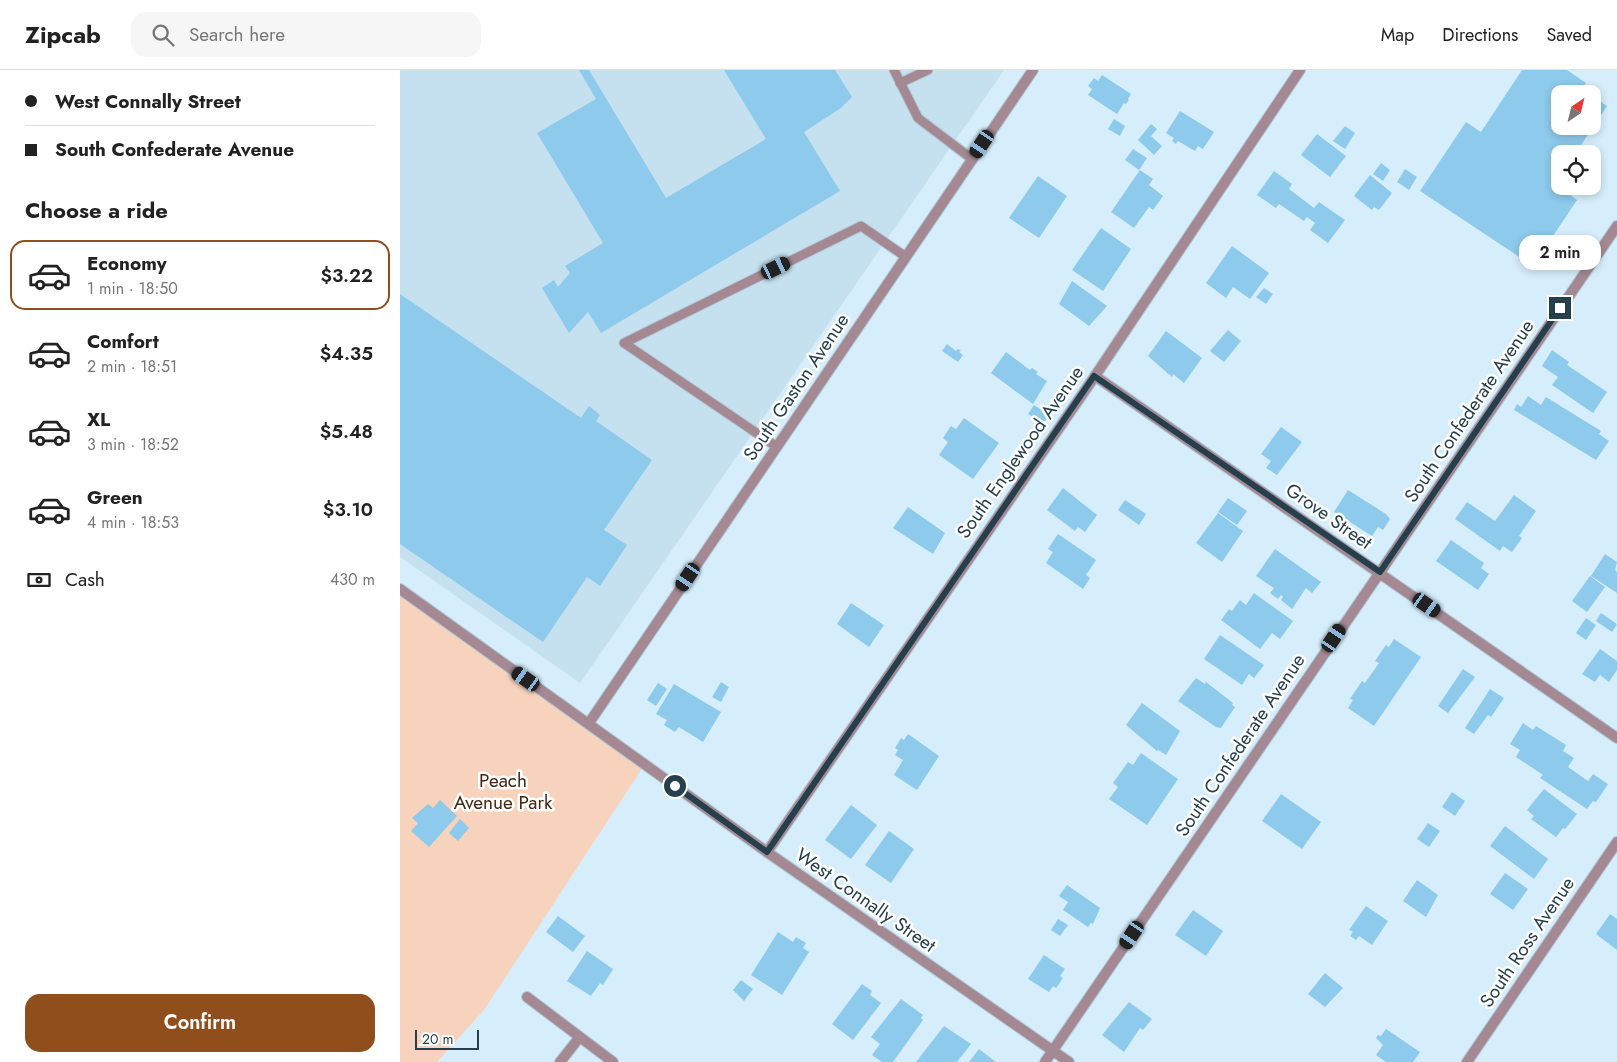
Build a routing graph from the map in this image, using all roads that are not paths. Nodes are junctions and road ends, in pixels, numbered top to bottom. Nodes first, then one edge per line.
1 (894, 70) edge
2 (928, 70) edge
3 (1032, 70) edge
4 (1300, 70) edge
5 (900, 83) junction
6 (972, 159) junction
7 (1617, 226) edge
8 (906, 257) junction
9 (1094, 376) junction
10 (777, 447) junction
11 (1380, 572) junction
12 (400, 590) edge
13 (589, 724) junction
14 (1617, 738) edge
15 (1617, 842) edge
16 (767, 852) junction
17 (526, 997) dead end
18 (579, 1038) junction
19 (1053, 1051) junction
20 (560, 1062) edge
21 (613, 1062) edge
22 (1046, 1062) edge
23 (1069, 1062) edge
24 (1467, 1062) edge

1 - 5 lane
2 - 5 lane
3 - 6 street, South Gaston Avenue
4 - 9 street, South Englewood Avenue
5 - 6 lane
6 - 8 street, South Gaston Avenue
7 - 11 street, South Confederate Avenue
8 - 10 street, South Gaston Avenue
8 - 10 lane
9 - 11 street, Grove Street
9 - 16 street, South Englewood Avenue
10 - 13 street, South Gaston Avenue
11 - 14 street, Grove Street
11 - 19 street, South Confederate Avenue
12 - 13 street, West Connally Street
13 - 16 street, West Connally Street
15 - 24 street, South Ross Avenue
16 - 19 street, West Connally Street
17 - 18 street
18 - 20 street
18 - 21 street
19 - 22 street, South Confederate Avenue
19 - 23 street, West Connally Street

